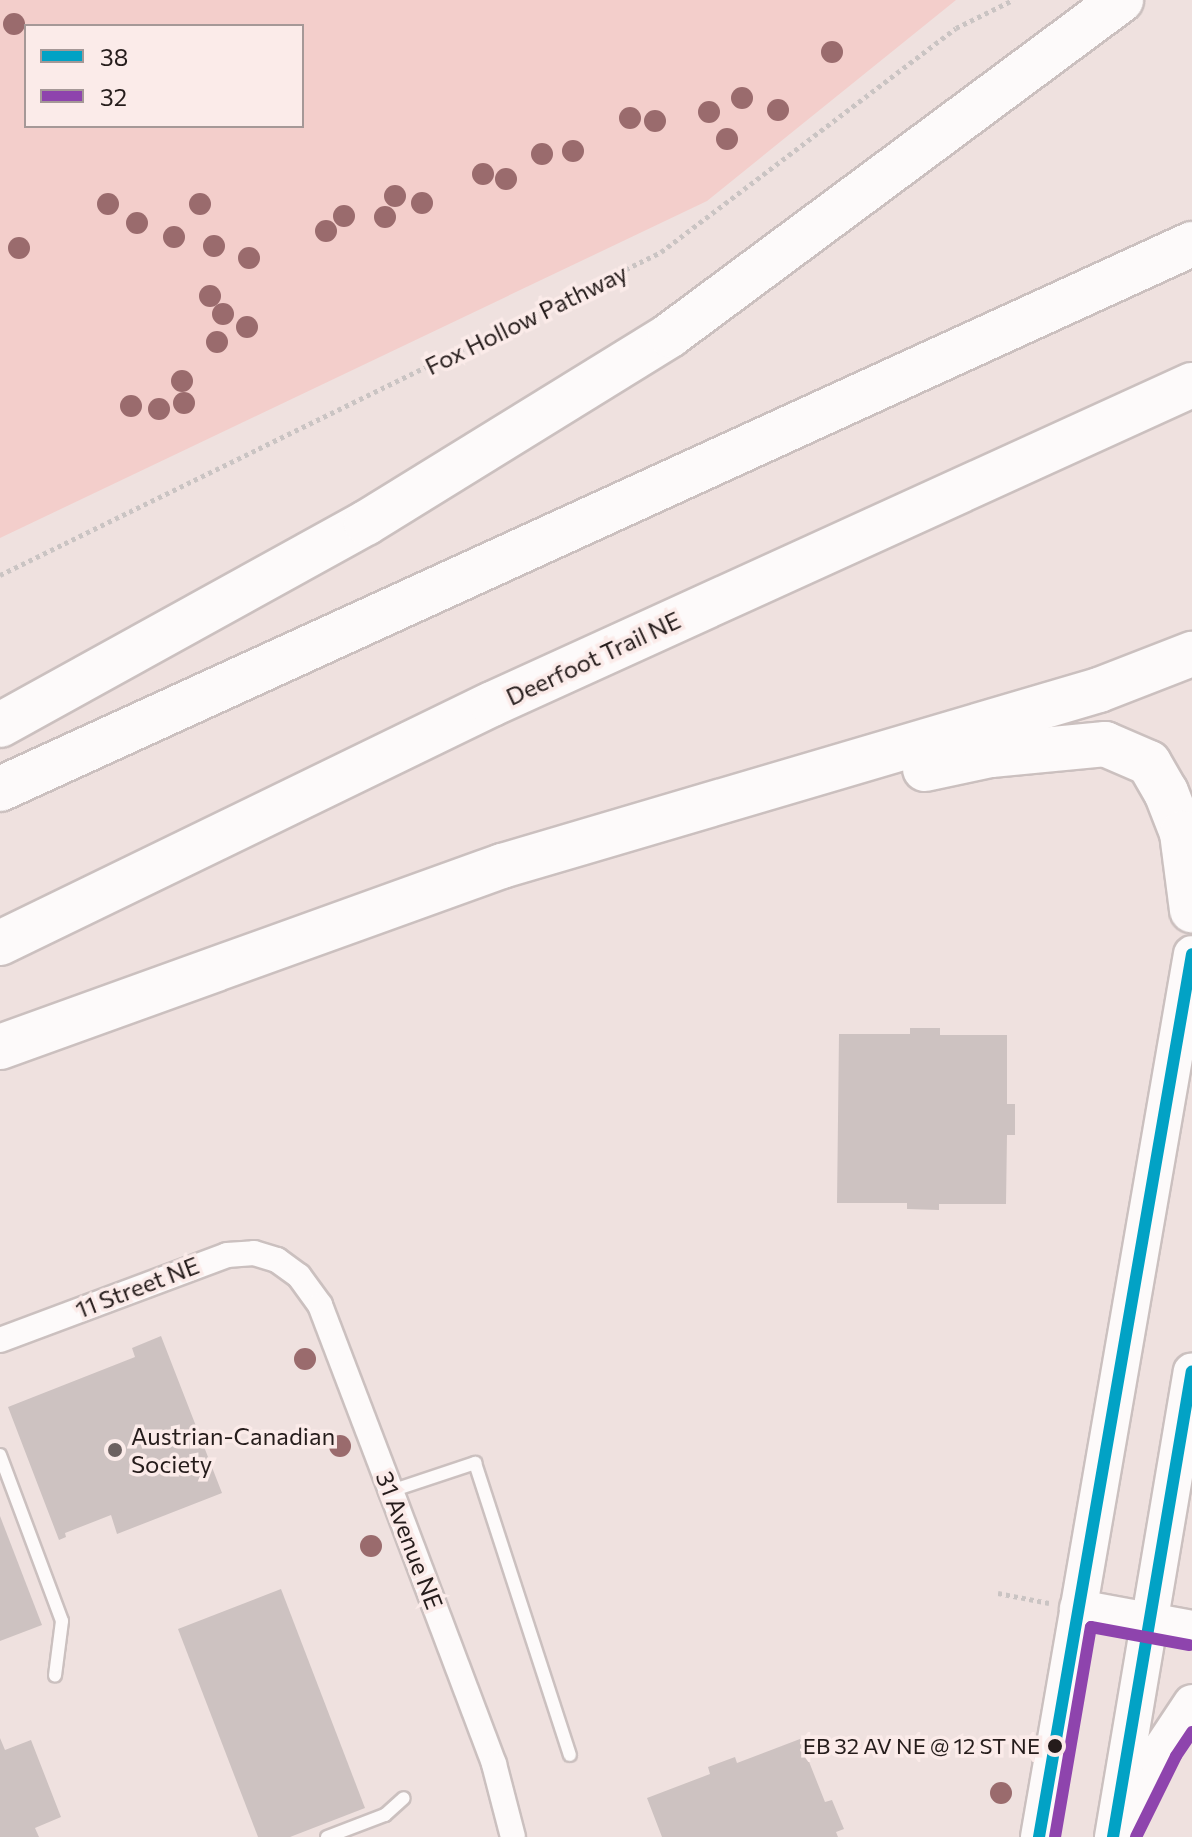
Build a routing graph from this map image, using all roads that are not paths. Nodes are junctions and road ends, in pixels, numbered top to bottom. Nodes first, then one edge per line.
1 (1121, 0) edge
2 (1146, 0) edge
3 (1081, 31) junction
4 (1192, 244) edge
5 (1192, 385) edge
6 (1192, 654) edge
7 (0, 725) edge
8 (0, 789) edge
9 (641, 828) junction
10 (1192, 910) edge
11 (0, 943) edge
12 (1192, 954) edge
13 (0, 1047) edge
14 (277, 1260) joint
15 (0, 1340) edge
16 (1192, 1372) edge
17 (0, 1455) edge
18 (391, 1491) junction
19 (1173, 1496) junction
20 (1192, 1529) edge
21 (1078, 1608) junction
22 (1151, 1620) junction
23 (1192, 1629) edge
24 (55, 1676) dead end
25 (1192, 1703) edge
26 (570, 1755) dead end
27 (404, 1798) dead end
28 (327, 1837) edge
29 (513, 1837) edge
30 (1039, 1837) edge
31 (1115, 1837) edge

1 - 3 highway
2 - 3 highway
3 - 7 highway
4 - 8 highway
5 - 11 highway, Deerfoot Trail NE
6 - 9 highway
9 - 10 highway
9 - 13 highway
12 - 21 main road
14 - 15 street, 11 Street NE
14 - 18 street, 31 Avenue NE
16 - 19 main road
17 - 24 lane
18 - 26 lane
18 - 29 street, 31 Avenue NE
19 - 20 main road
19 - 22 main road
21 - 22 main road
21 - 30 main road
22 - 23 main road
22 - 31 main road
25 - 31 main road
27 - 28 lane

